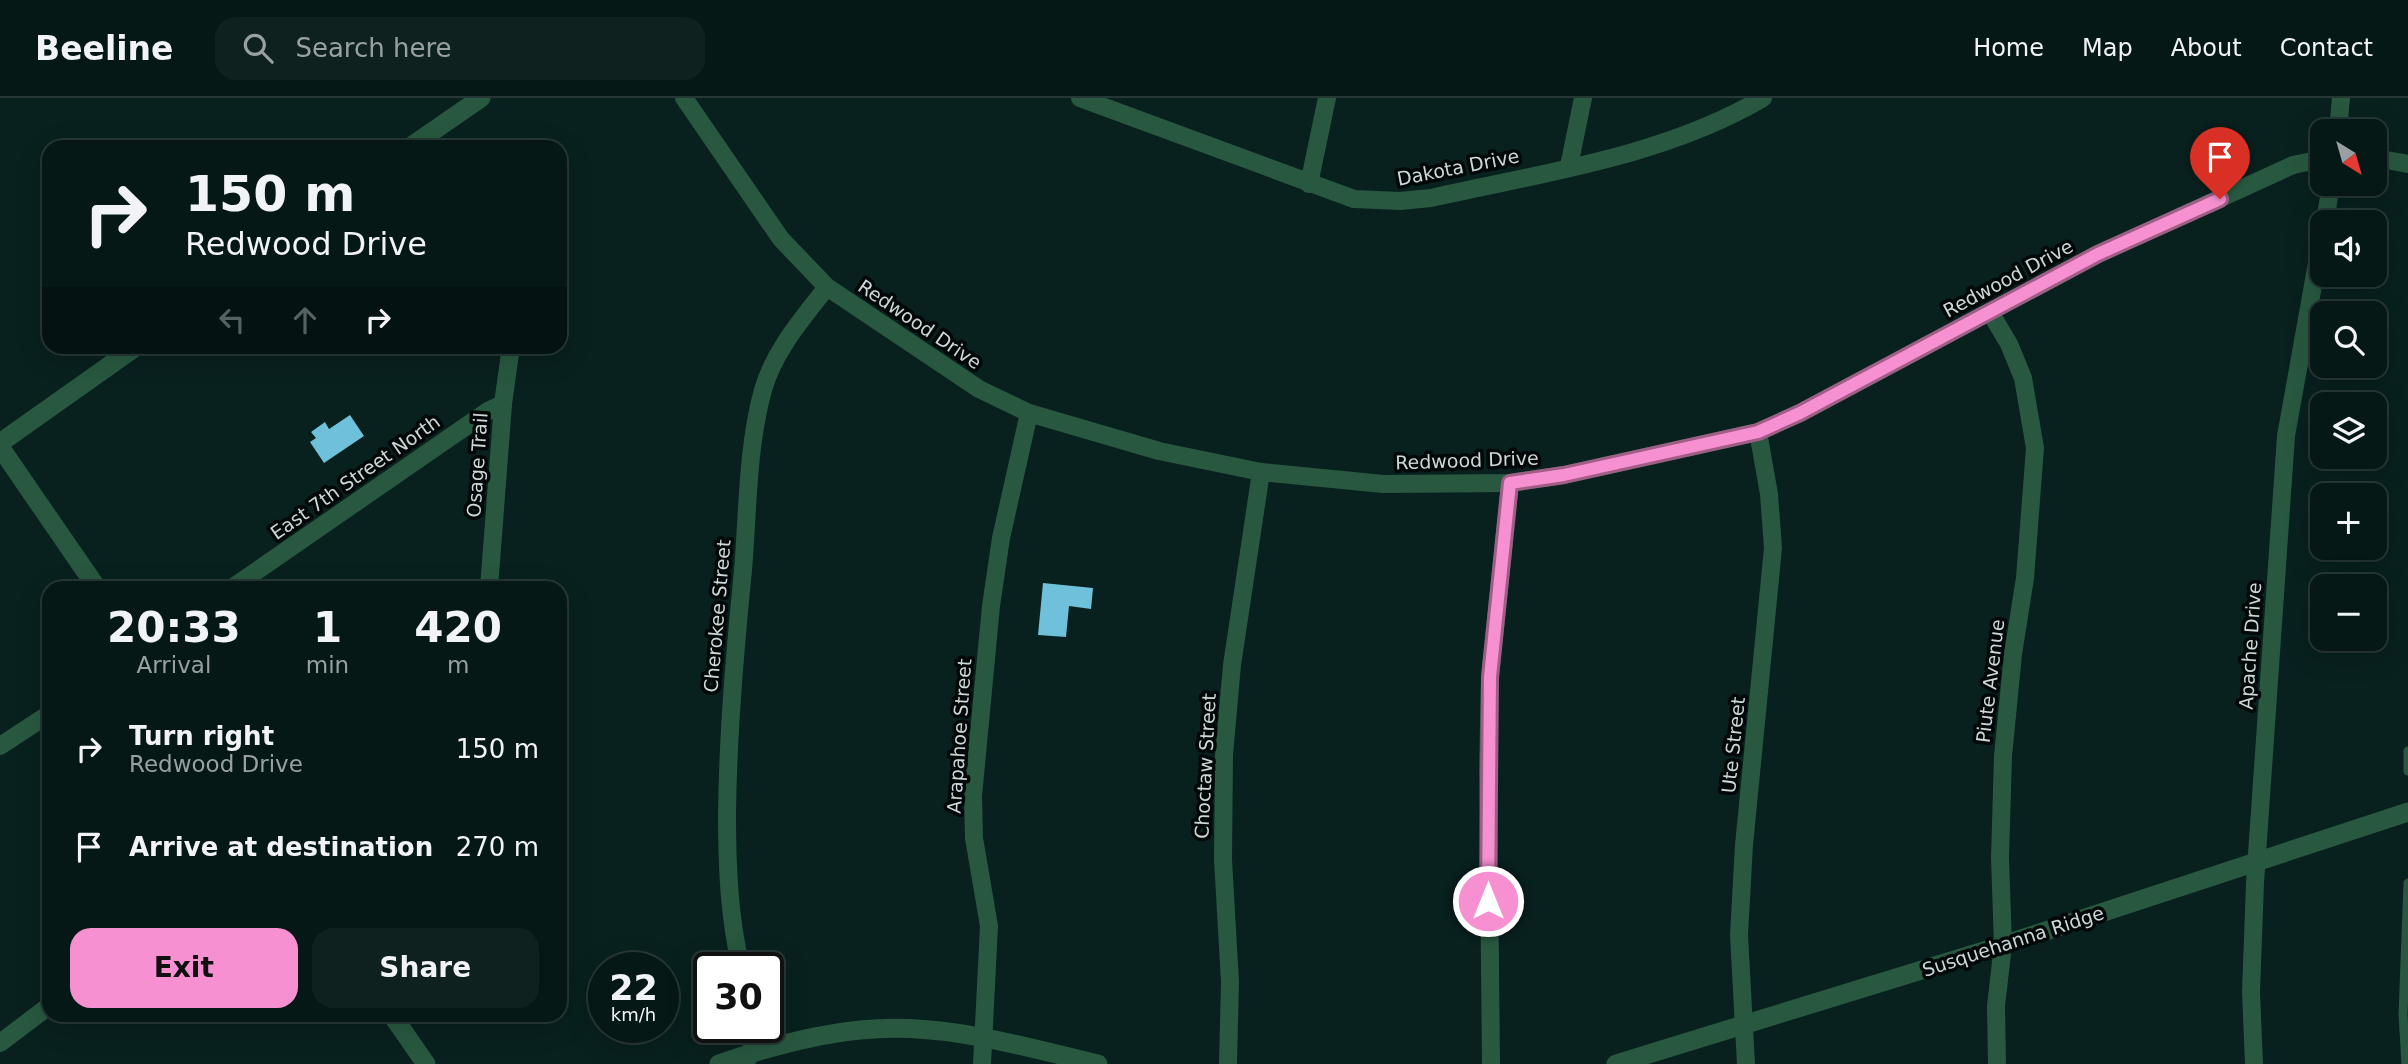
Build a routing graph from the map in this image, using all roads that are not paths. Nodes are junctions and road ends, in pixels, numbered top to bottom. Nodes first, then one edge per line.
1 (481, 98) edge
2 (684, 98) edge
3 (1080, 98) edge
4 (1327, 98) edge
5 (1583, 98) edge
6 (1763, 98) edge
7 (2341, 98) edge
8 (2339, 119) edge
9 (423, 140) edge
10 (2387, 160) edge
11 (2310, 161) edge
12 (2408, 164) edge
13 (1569, 166) junction
14 (1309, 184) junction
15 (827, 287) junction
16 (2313, 287) edge
17 (1990, 312) junction
18 (126, 354) edge
19 (510, 354) edge
20 (503, 404) junction
21 (1029, 413) junction
22 (1758, 432) junction
23 (0, 445) edge
24 (1261, 472) junction
25 (1510, 483) junction
26 (92, 581) edge
27 (242, 581) edge
28 (490, 581) edge
29 (42, 719) edge
30 (0, 746) edge
31 (2408, 751) edge
32 (2408, 771) edge
33 (2408, 812) edge
34 (2256, 862) junction
35 (2408, 883) edge
36 (2003, 945) junction
37 (738, 952) edge
38 (42, 1011) edge
39 (397, 1022) edge
40 (1744, 1026) junction
41 (985, 1038) junction
42 (0, 1043) edge
43 (748, 1059) edge
44 (426, 1064) edge
45 (719, 1064) edge
46 (982, 1064) edge
47 (1098, 1064) edge
48 (1228, 1064) edge
49 (1491, 1064) edge
50 (1616, 1064) edge
51 (1746, 1064) edge
52 (1997, 1064) edge
53 (2254, 1064) edge
54 (2406, 1064) edge

1 - 9 street
2 - 15 street, Redwood Drive
3 - 14 street, Dakota Drive
4 - 14 street
5 - 13 street
6 - 13 street, Dakota Drive
7 - 8 street
10 - 12 street
11 - 17 street, Redwood Drive
13 - 14 street, Dakota Drive
15 - 21 street, Redwood Drive
15 - 37 street, Cherokee Street
16 - 34 street, Apache Drive
17 - 22 street, Redwood Drive
17 - 36 street, Piute Avenue
18 - 23 street
19 - 20 street, Osage Trail
20 - 27 street, East 7th Street North
20 - 28 street, Osage Trail
21 - 24 street, Redwood Drive
21 - 41 street, Arapahoe Street
22 - 25 street, Redwood Drive
22 - 40 street, Ute Street
23 - 26 street
24 - 25 street, Redwood Drive
24 - 48 street, Choctaw Street
25 - 49 street
29 - 30 street
31 - 32 lane
33 - 34 street, Susquehanna Ridge
34 - 36 street, Susquehanna Ridge
34 - 53 street, Apache Drive
35 - 54 lane
36 - 40 street, Susquehanna Ridge
36 - 52 street, Piute Avenue
38 - 42 street
39 - 44 street
40 - 50 street, Susquehanna Ridge
40 - 51 street, Ute Street
41 - 43 street
41 - 46 street, Arapahoe Street
41 - 47 street
43 - 45 street

